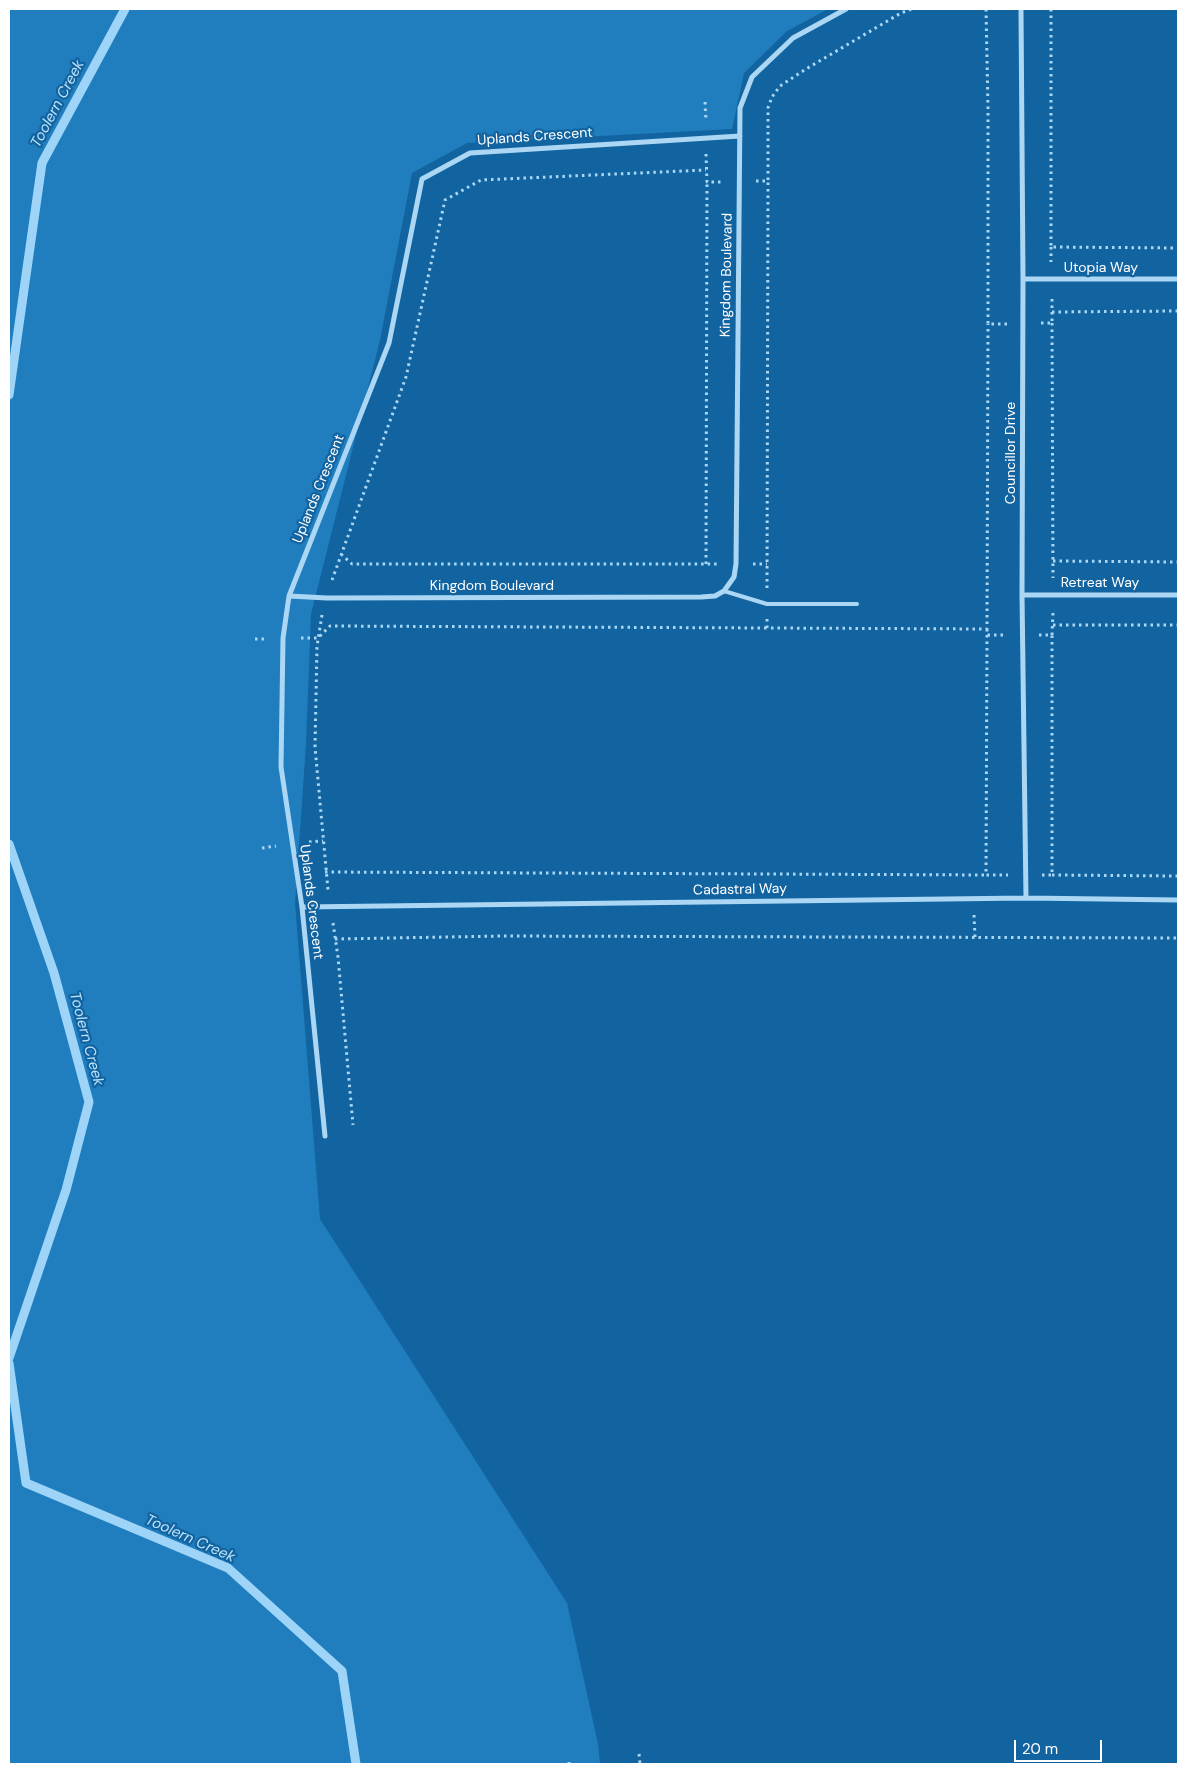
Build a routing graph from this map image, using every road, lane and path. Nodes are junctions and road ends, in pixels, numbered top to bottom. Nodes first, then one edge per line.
1 (846, 9) edge
2 (912, 9) edge
3 (1021, 9) edge
4 (1051, 9) edge
5 (705, 102) dead end
6 (740, 136) junction
7 (706, 138) junction
8 (706, 170) junction
9 (768, 181) junction
10 (707, 182) junction
11 (740, 182) junction
12 (1178, 248) edge
13 (1023, 279) junction
14 (1178, 279) edge
15 (1178, 311) edge
16 (1052, 312) dead end
17 (1052, 323) dead end
18 (988, 324) dead end
19 (341, 554) junction
20 (1052, 561) junction
21 (1178, 562) edge
22 (706, 564) junction
23 (736, 564) junction
24 (767, 564) junction
25 (724, 591) junction
26 (1053, 594) junction
27 (1022, 595) junction
28 (1178, 595) edge
29 (289, 596) junction
30 (327, 598) junction
31 (767, 604) junction
32 (857, 604) dead end
33 (1052, 625) junction
34 (1178, 625) edge
35 (767, 628) junction
36 (987, 629) junction
37 (1023, 635) junction
38 (283, 638) junction
39 (318, 638) junction
40 (255, 639) dead end
41 (325, 872) junction
42 (986, 875) dead end
43 (1052, 875) dead end
44 (1178, 876) edge
45 (1026, 898) junction
46 (1178, 900) edge
47 (302, 906) junction
48 (330, 906) junction
49 (1178, 938) edge
50 (335, 939) junction
51 (353, 1125) dead end
52 (326, 1136) dead end
53 (639, 1754) dead end
54 (640, 1764) edge

1 - 6 street, Kingdom Boulevard
2 - 9 path
3 - 13 street, Councillor Drive
4 - 12 path
5 - 7 path
6 - 7 street, Uplands Crescent
6 - 11 street, Kingdom Boulevard
7 - 8 path
7 - 29 street, Uplands Crescent
8 - 10 path
8 - 19 path
9 - 11 path
9 - 24 path
10 - 11 path
10 - 22 path
11 - 23 street, Kingdom Boulevard
13 - 14 street, Utopia Way
13 - 27 street, Councillor Drive
15 - 16 path
17 - 20 path
18 - 36 path
19 - 22 path
19 - 30 path
20 - 21 path
20 - 26 path
22 - 23 path
23 - 24 path
23 - 25 street, Kingdom Boulevard
24 - 31 path
25 - 30 street, Kingdom Boulevard
25 - 31 lane
26 - 27 street, Retreat Way
26 - 28 street, Retreat Way
26 - 33 path
27 - 37 street, Councillor Drive
29 - 30 street, Kingdom Boulevard
29 - 38 street, Uplands Crescent
30 - 39 path
31 - 32 lane
31 - 35 path
33 - 34 path
33 - 37 path
35 - 36 path
35 - 39 path
36 - 37 path
37 - 45 street, Councillor Drive
38 - 39 path
38 - 40 path
38 - 47 street, Uplands Crescent
39 - 41 path
41 - 42 path
41 - 48 path
43 - 44 path
45 - 46 street, Cadastral Way
45 - 48 street, Cadastral Way
47 - 48 street, Cadastral Way
47 - 52 street, Uplands Crescent
48 - 50 path
49 - 50 path
50 - 51 path
53 - 54 path

